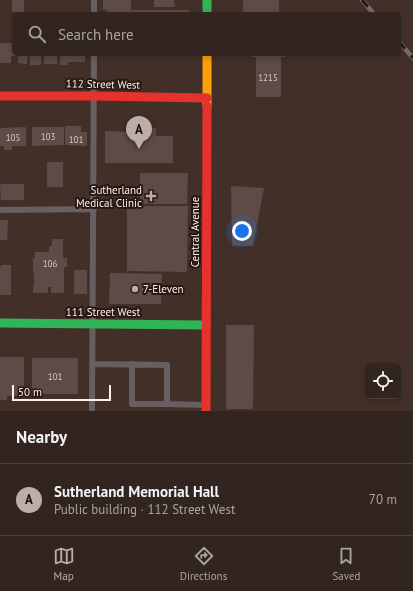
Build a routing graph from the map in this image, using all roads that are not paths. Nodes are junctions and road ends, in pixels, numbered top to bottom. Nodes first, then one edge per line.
1 (94, 0) edge
2 (207, 0) edge
3 (94, 12) edge
4 (207, 12) edge
5 (94, 56) edge
6 (207, 56) edge
7 (0, 96) edge
8 (94, 96) junction
9 (207, 98) junction
10 (94, 209) junction
11 (0, 210) edge
12 (0, 323) edge
13 (93, 324) junction
14 (206, 324) junction
15 (93, 364) junction
16 (132, 364) junction
17 (167, 404) junction
18 (206, 408) edge
19 (92, 411) edge

1 - 3 lane
2 - 4 street
5 - 8 lane
6 - 9 street, Central Avenue
7 - 8 street, 112 Street West
8 - 9 street, 112 Street West
8 - 10 lane
9 - 14 street, Central Avenue
10 - 11 lane
10 - 13 lane
12 - 13 street, 111 Street West
13 - 14 street, 111 Street West
13 - 15 lane
14 - 18 street, Central Avenue
15 - 16 lane
15 - 19 lane
16 - 17 lane
16 - 17 lane
17 - 18 lane

